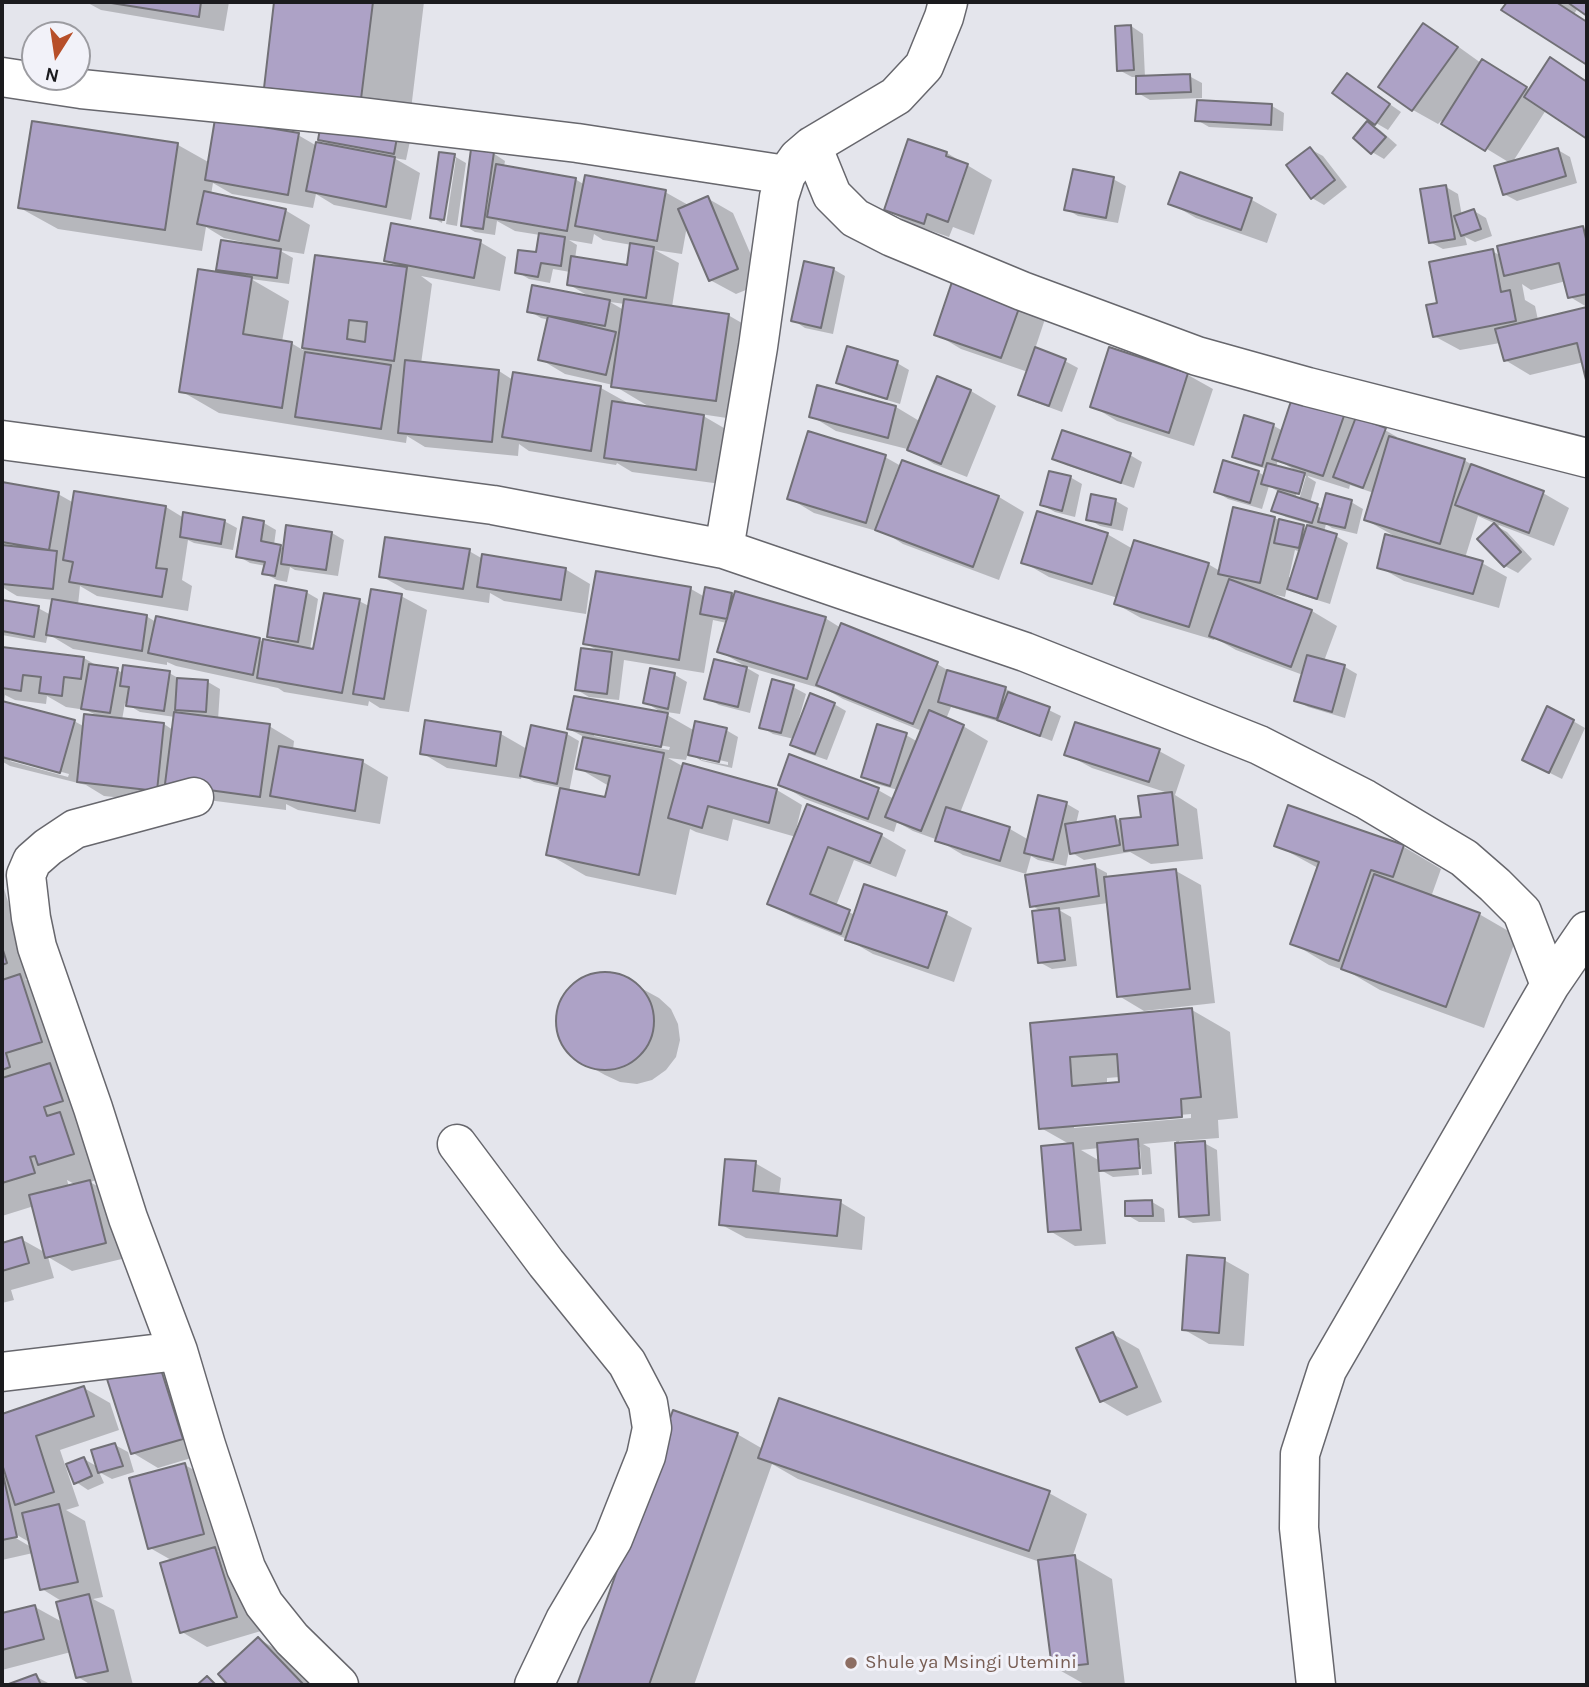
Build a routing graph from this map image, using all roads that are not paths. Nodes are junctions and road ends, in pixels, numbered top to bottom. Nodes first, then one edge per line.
1 (948, 2) edge
2 (2, 77) edge
3 (812, 146) junction
4 (786, 175) junction
5 (2, 440) edge
6 (1587, 458) edge
7 (724, 549) junction
8 (194, 797) dead end
9 (1587, 931) edge
10 (1550, 985) junction
11 (457, 1144) dead end
12 (178, 1351) junction
13 (2, 1373) edge
14 (339, 1685) edge
15 (534, 1685) edge
16 (1316, 1685) edge

1 - 3 street
2 - 4 street
3 - 4 street
3 - 6 street
4 - 7 street
5 - 7 street
7 - 10 street
8 - 12 street
9 - 10 street
10 - 16 street
11 - 15 street
12 - 13 street
12 - 14 street

